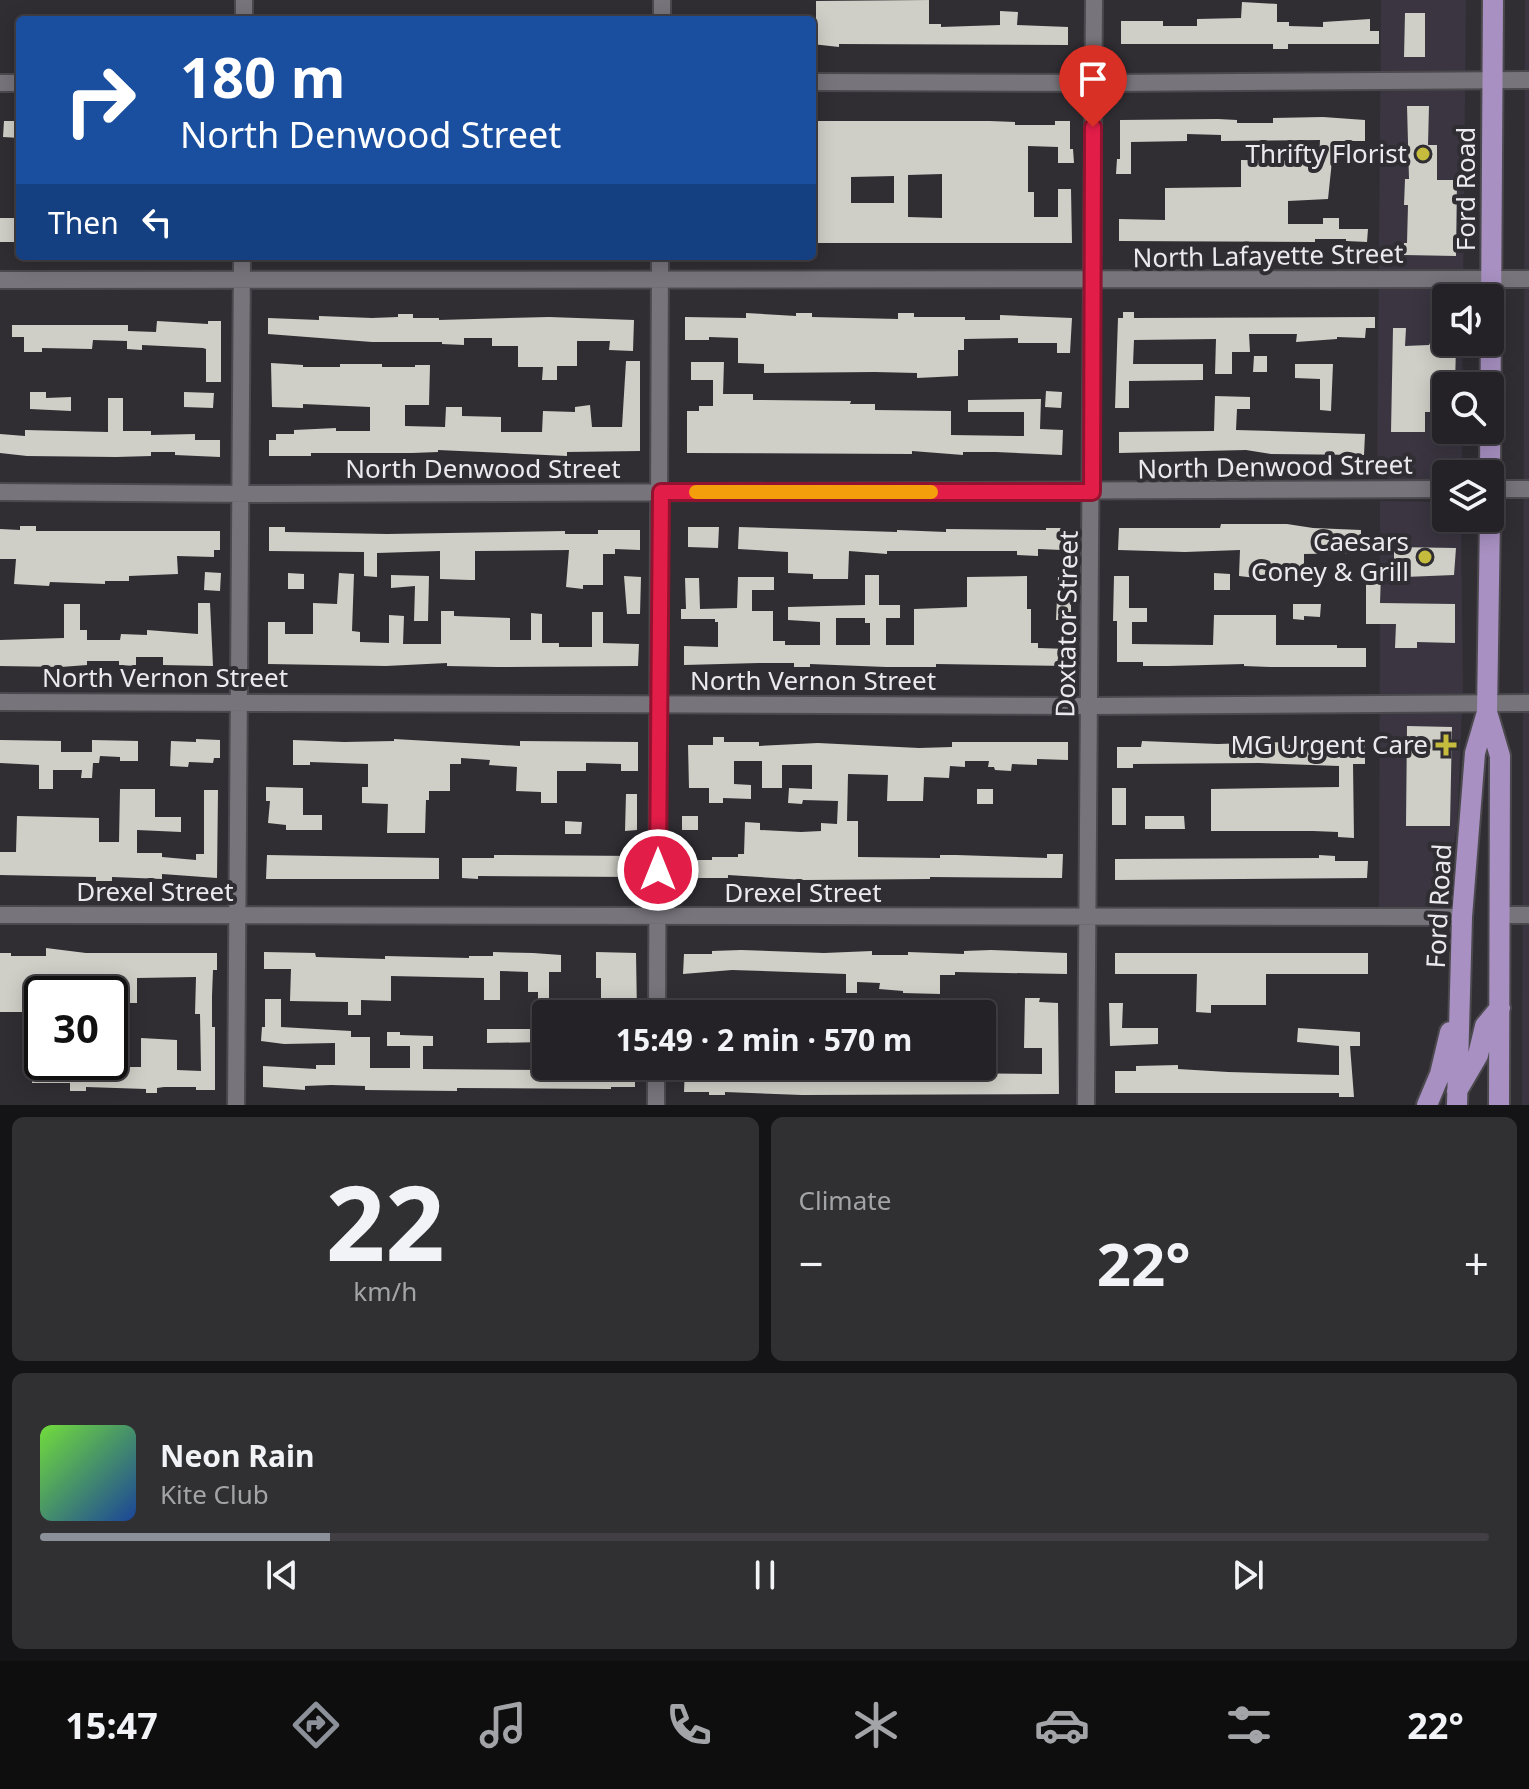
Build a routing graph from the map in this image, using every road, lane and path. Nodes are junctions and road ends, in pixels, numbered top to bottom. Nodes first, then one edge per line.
1 (1094, 0) edge
2 (1493, 0) edge
3 (1493, 80) junction
4 (1529, 80) edge
5 (816, 82) edge
6 (1094, 83) junction
7 (242, 260) edge
8 (660, 260) edge
9 (242, 279) junction
10 (1492, 279) junction
11 (1529, 279) edge
12 (0, 280) edge
13 (660, 280) junction
14 (1093, 281) junction
15 (1490, 460) edge
16 (1432, 489) edge
17 (1504, 489) edge
18 (1529, 489) edge
19 (0, 492) edge
20 (661, 492) junction
21 (1092, 492) junction
22 (242, 494) junction
23 (1490, 532) edge
24 (0, 702) edge
25 (240, 702) junction
26 (1529, 703) edge
27 (659, 705) junction
28 (1090, 706) junction
29 (1487, 707) junction
30 (0, 915) edge
31 (1500, 915) junction
32 (1529, 915) edge
33 (240, 916) junction
34 (658, 917) junction
35 (1088, 917) junction
36 (1462, 917) junction
37 (1460, 989) junction
38 (657, 1000) edge
39 (1500, 1008) junction
40 (656, 1080) edge
41 (1455, 1100) edge
42 (236, 1105) edge
43 (656, 1105) edge
44 (1086, 1105) edge
45 (1427, 1105) edge
46 (1499, 1105) edge

1 - 6 street, Doxtator Street
2 - 3 main road, Ford Road
3 - 4 street
3 - 6 street
3 - 10 main road, Ford Road
5 - 6 street
6 - 14 street, Doxtator Street
7 - 9 street
8 - 13 street
9 - 12 street, North Lafayette Street
9 - 13 street, North Lafayette Street
9 - 22 street
10 - 11 street, North Lafayette Street
10 - 14 street, North Lafayette Street
10 - 15 main road, Ford Road
13 - 14 street, North Lafayette Street
13 - 20 street
14 - 21 street, Doxtator Street
16 - 21 street, North Denwood Street
17 - 18 street
19 - 22 street, North Denwood Street
20 - 21 street, North Denwood Street
20 - 22 street, North Denwood Street
20 - 27 street
21 - 28 street, Doxtator Street
22 - 25 street
23 - 29 main road, Ford Road
24 - 25 street, North Vernon Street
25 - 27 street, North Vernon Street
25 - 33 street
26 - 29 street, North Vernon Street
27 - 28 street, North Vernon Street
27 - 34 street
28 - 29 street, North Vernon Street
28 - 35 street, Doxtator Street
29 - 31 main road, Ford Road
29 - 36 main road, Ford Road
30 - 33 street, Drexel Street
31 - 32 street
31 - 39 main road, Ford Road
33 - 34 street, Drexel Street
33 - 42 street
34 - 35 street, Drexel Street
34 - 38 street
35 - 36 street, Drexel Street
35 - 44 street, Doxtator Street
36 - 37 main road, Ford Road
37 - 41 main road, Ford Road
37 - 45 main road
39 - 41 main road
39 - 46 main road, Ford Road
40 - 43 street

